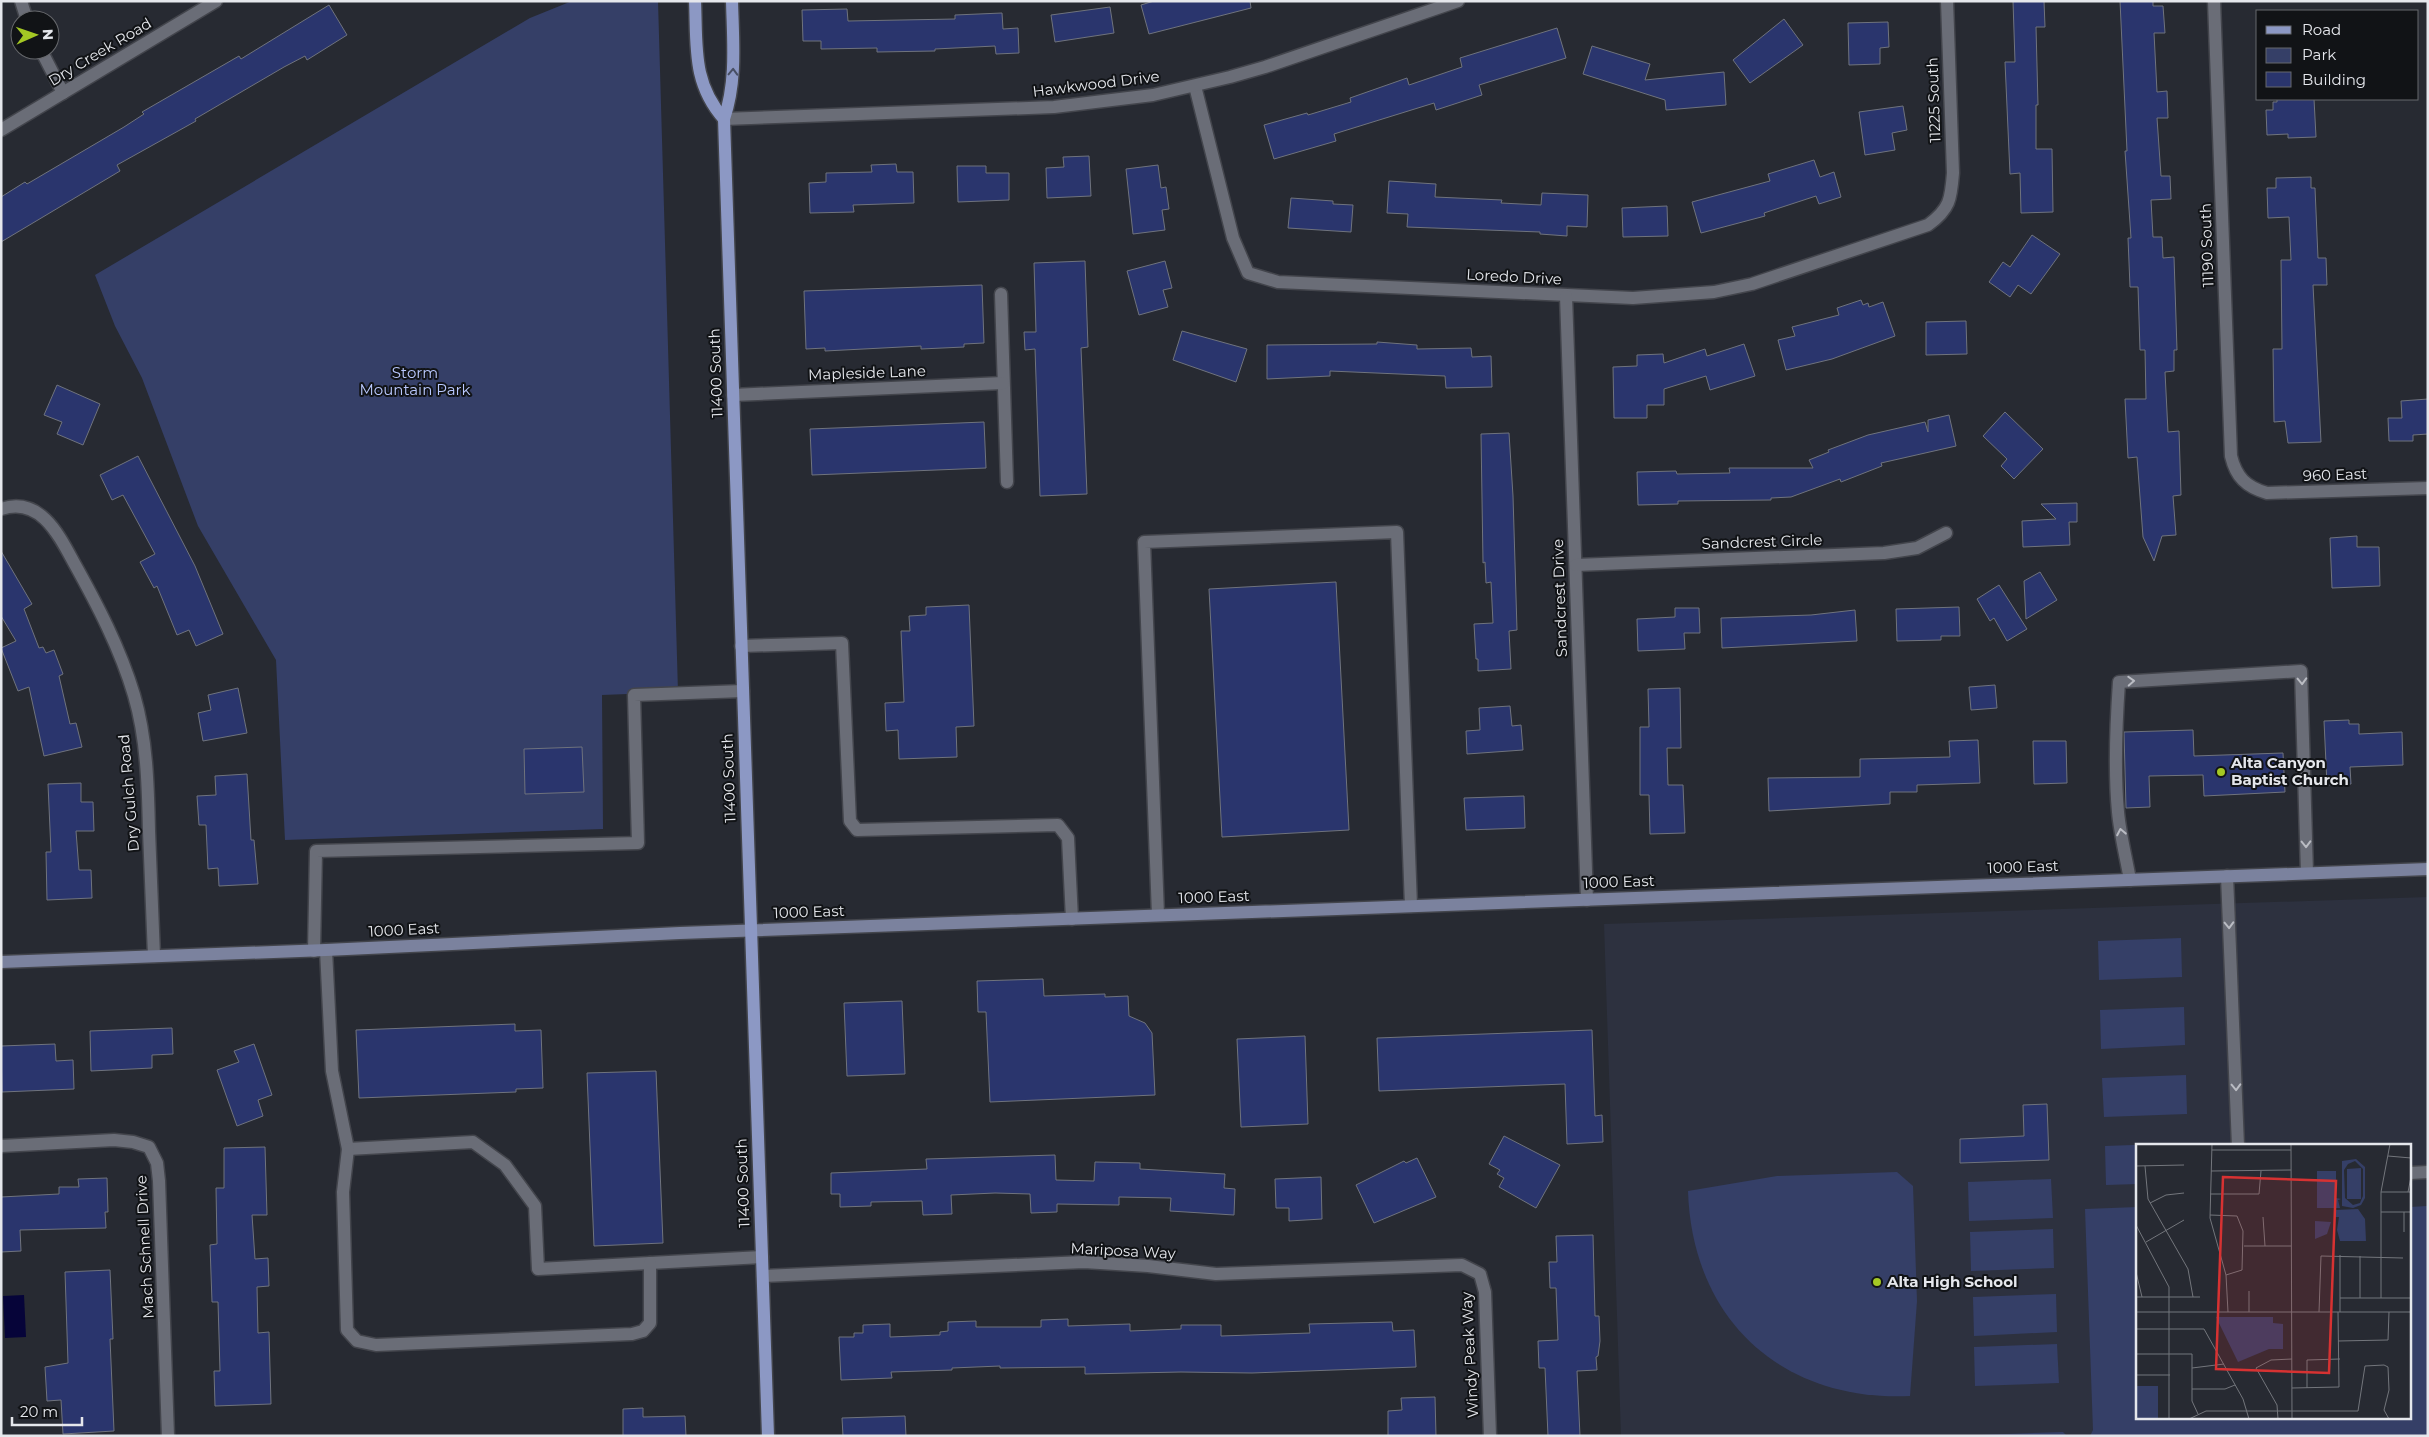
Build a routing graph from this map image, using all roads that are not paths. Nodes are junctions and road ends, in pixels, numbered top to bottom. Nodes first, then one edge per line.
1 (216, 1) edge
2 (696, 1) edge
3 (732, 1) edge
4 (1458, 1) edge
5 (1947, 1) edge
6 (2214, 1) edge
7 (46, 60) edge
8 (1195, 86) junction
9 (64, 93) junction
10 (724, 119) junction
11 (1, 130) edge
12 (1951, 197) joint
13 (1001, 294) dead end
14 (1566, 296) junction
15 (1003, 383) junction
16 (733, 395) junction
17 (1007, 482) dead end
18 (2246, 484) joint
19 (2428, 488) edge
20 (1, 509) edge
21 (1946, 533) dead end
22 (1576, 565) junction
23 (741, 646) junction
24 (743, 691) junction
25 (2428, 869) edge
26 (2307, 873) junction
27 (2227, 876) junction
28 (2130, 880) junction
29 (1587, 900) junction
30 (1411, 906) junction
31 (1158, 915) junction
32 (1072, 919) junction
33 (751, 930) junction
34 (320, 951) junction
35 (154, 956) junction
36 (1, 962) edge
37 (2238, 1144) edge
38 (1, 1146) edge
39 (348, 1149) junction
40 (2428, 1172) edge
41 (2412, 1173) edge
42 (762, 1257) junction
43 (650, 1263) junction
44 (1480, 1274) joint
45 (763, 1276) junction
46 (168, 1436) edge
47 (768, 1436) edge
48 (1490, 1436) edge

1 - 9 street, Dry Creek Road
2 - 10 main road
10 -> 3 main road, 11400 South
4 - 8 street, Hawkwood Drive
5 - 12 street, 11225 South
6 - 18 street, 11190 South
7 - 9 street
8 - 10 street, Hawkwood Drive
8 - 14 street, Loredo Drive
9 - 11 street, Dry Creek Road
10 - 16 main road, 11400 South
12 - 14 street, Loredo Drive
13 - 15 street
14 - 22 street, Sandcrest Drive
15 - 16 street, Mapleside Lane
15 - 17 street
16 - 23 main road, 11400 South
18 - 19 street, 960 East
20 - 35 street, Dry Gulch Road
21 - 22 street, Sandcrest Circle
22 - 29 street, Sandcrest Drive
23 - 24 main road, 11400 South
23 - 32 street
24 - 33 main road, 11400 South
24 - 34 street
25 - 26 street, 1000 East
26 - 27 street, 1000 East
28 -> 26 street
27 - 28 street, 1000 East
27 -> 37 street
28 - 29 street, 1000 East
29 - 30 street, 1000 East
30 - 31 street, 1000 East
30 - 31 street
31 - 32 street, 1000 East
32 - 33 street, 1000 East
33 - 34 street, 1000 East
33 - 42 main road, 11400 South
34 - 35 street, 1000 East
34 - 39 street
35 - 36 street, 1000 East
38 - 46 street, Mach Schnell Drive
39 - 43 street
39 - 43 street
40 - 41 street
42 - 43 street
42 - 45 main road, 11400 South
44 - 45 street, Mariposa Way
44 - 48 street, Windy Peak Way
45 - 47 main road, 11400 South

